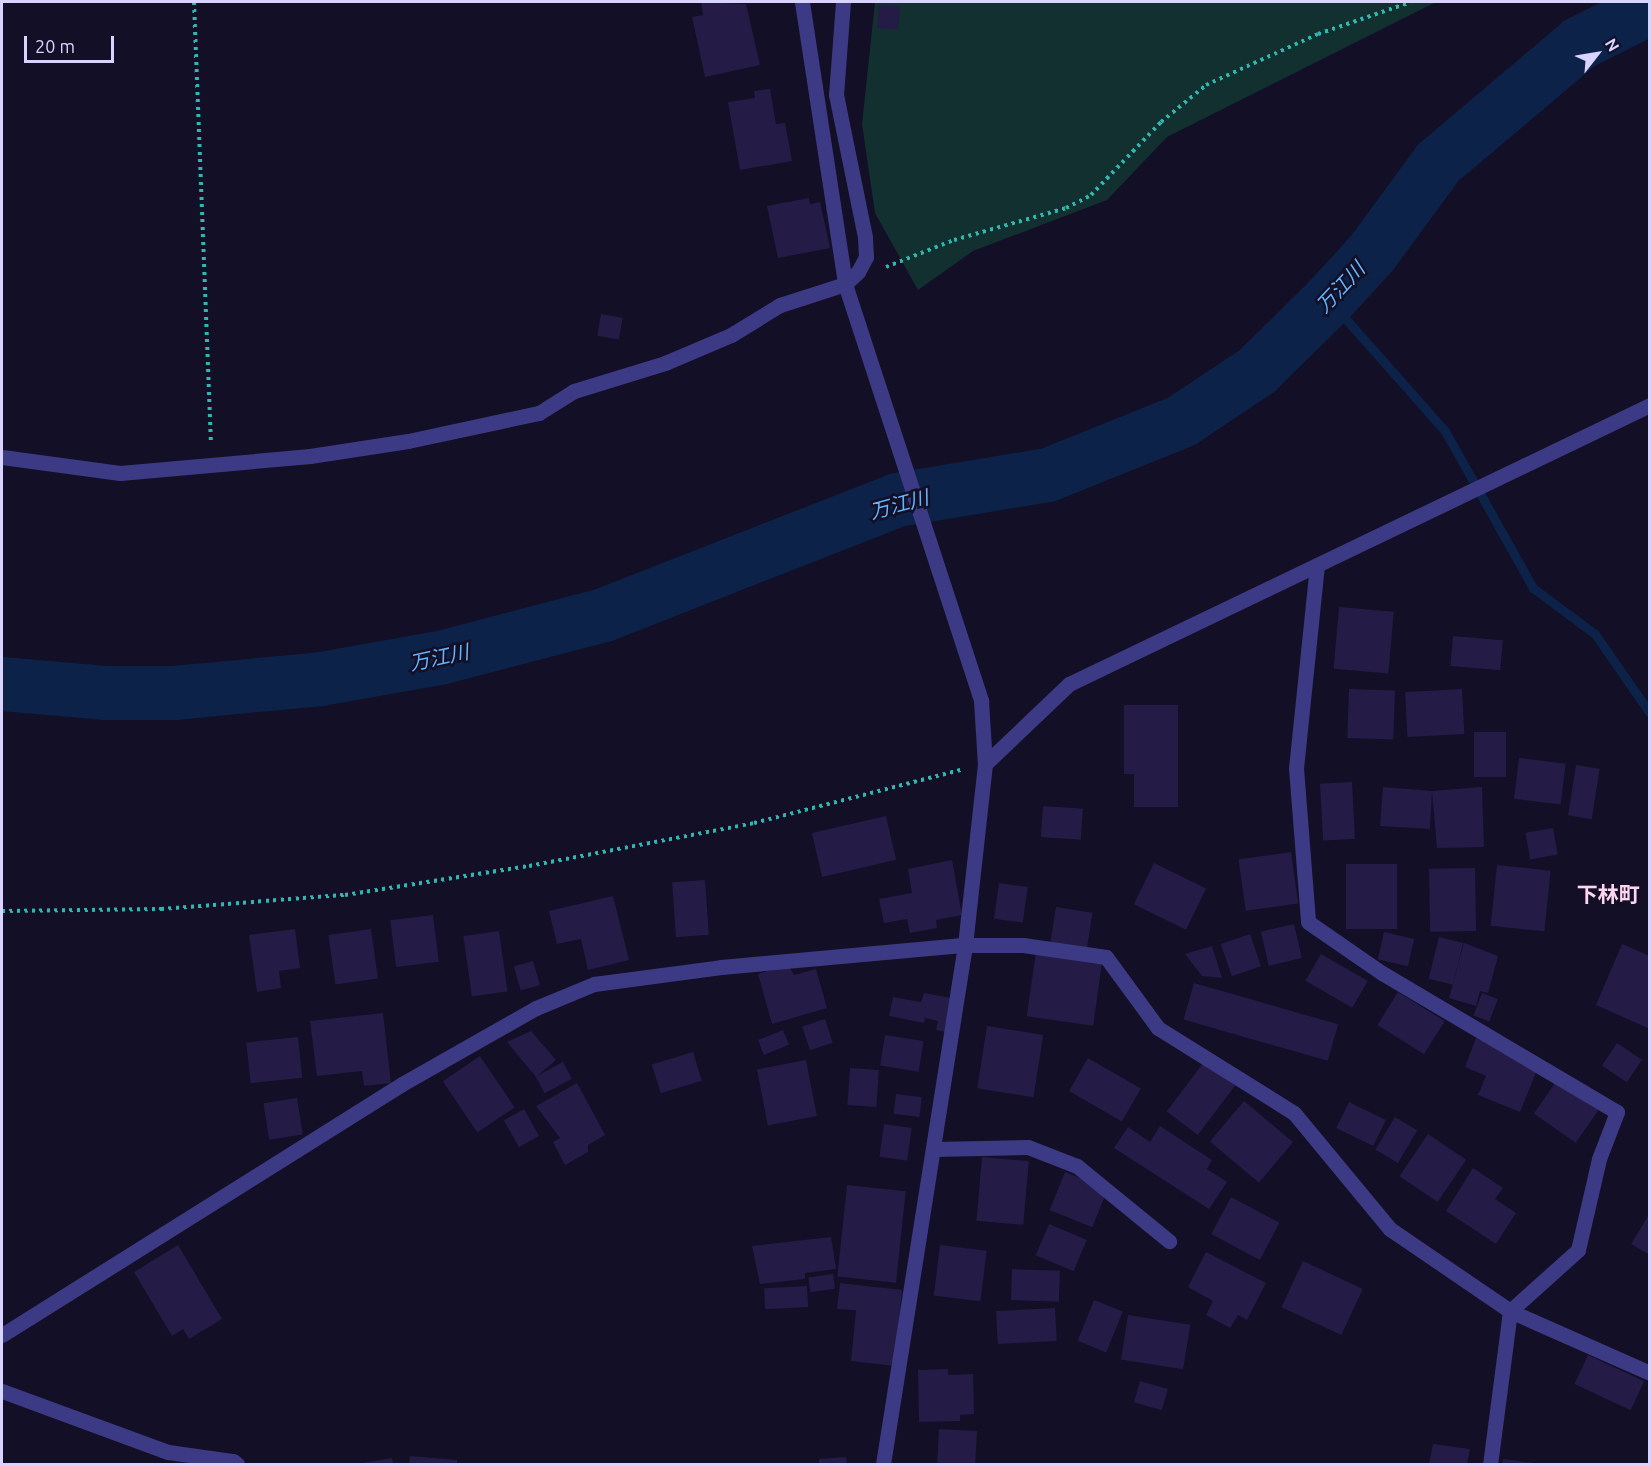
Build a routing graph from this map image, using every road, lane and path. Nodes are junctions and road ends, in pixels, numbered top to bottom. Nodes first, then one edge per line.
1 (194, 2) edge
2 (802, 2) edge
3 (843, 2) edge
4 (1411, 2) edge
5 (845, 284) junction
6 (1650, 405) edge
7 (2, 457) edge
8 (212, 464) junction
9 (1317, 565) junction
10 (985, 764) junction
11 (2, 910) edge
12 (965, 945) junction
13 (933, 1149) junction
14 (1169, 1241) dead end
15 (1510, 1311) junction
16 (2, 1335) edge
17 (1650, 1373) edge
18 (2, 1391) edge
19 (237, 1464) edge
20 (883, 1464) edge
21 (1490, 1464) edge

1 - 8 path
2 - 5 street
3 - 5 street
4 - 5 path
5 - 8 street
5 - 10 street
6 - 9 street
7 - 8 street
9 - 10 street
9 - 15 street
10 - 11 path
10 - 12 street
12 - 13 street
12 - 15 street
12 - 16 street
13 - 14 street
13 - 20 street
15 - 17 street
15 - 21 street
18 - 19 street

